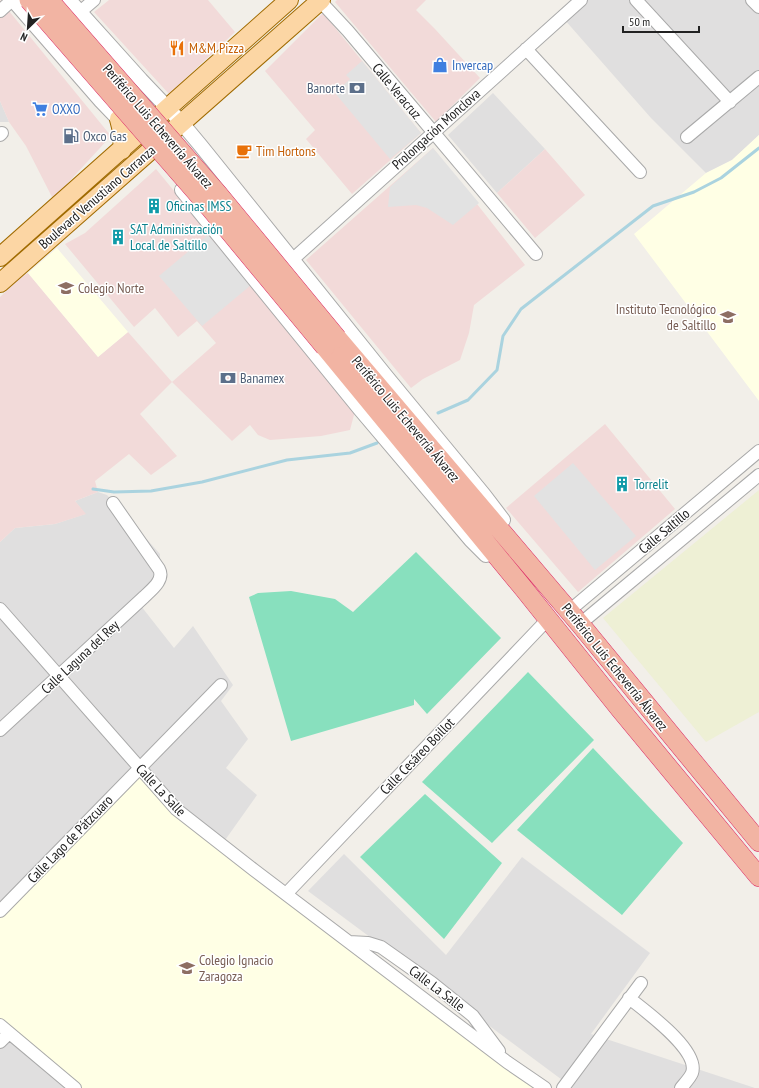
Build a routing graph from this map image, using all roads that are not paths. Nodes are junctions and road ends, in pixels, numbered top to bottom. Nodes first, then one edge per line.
1 (13, 0) edge
2 (29, 0) edge
3 (49, 0) edge
4 (69, 0) edge
5 (94, 0) edge
6 (289, 0) edge
7 (320, 0) edge
8 (581, 0) edge
9 (636, 0) edge
10 (752, 0) edge
11 (759, 8) edge
12 (0, 11) edge
13 (80, 12) junction
14 (526, 49) junction
15 (759, 77) edge
16 (149, 88) junction
17 (101, 101) junction
18 (730, 102) junction
19 (168, 108) junction
20 (119, 120) junction
21 (181, 122) junction
22 (432, 133) junction
23 (136, 137) junction
24 (687, 137) dead end
25 (201, 146) junction
26 (122, 150) junction
27 (149, 152) junction
28 (168, 172) junction
29 (640, 172) dead end
30 (536, 254) dead end
31 (0, 258) edge
32 (292, 260) junction
33 (0, 283) edge
34 (331, 343) junction
35 (759, 451) edge
36 (759, 475) edge
37 (113, 502) dead end
38 (528, 563) junction
39 (524, 589) junction
40 (0, 609) edge
41 (575, 617) junction
42 (548, 619) junction
43 (59, 676) junction
44 (221, 685) dead end
45 (620, 708) junction
46 (0, 730) edge
47 (140, 767) junction
48 (730, 842) junction
49 (759, 842) edge
50 (759, 867) edge
51 (759, 877) edge
52 (286, 894) junction
53 (0, 911) edge
54 (350, 942) junction
55 (641, 983) dead end
56 (629, 998) junction
57 (5, 1029) edge
58 (0, 1042) edge
59 (507, 1062) junction
60 (75, 1088) edge
61 (545, 1088) edge
62 (563, 1088) edge
63 (681, 1088) edge

1 - 12 street
1 - 17 street, Periférico Luis Echeverría Álvarez
2 - 34 highway, Periférico Luis Echeverría Álvarez, bridge
3 - 34 highway, Periférico Luis Echeverría Álvarez, bridge
4 - 13 street
5 - 13 street
6 - 19 main road, Boulevard Venustiano Carranza
7 - 21 main road, Boulevard Venustiano Carranza
7 - 22 street, Calle Veracruz
8 - 14 street, Prolongación Monclova
9 - 18 street
10 - 11 street
13 - 16 street
14 - 22 street, Prolongación Monclova
14 - 29 street
15 - 18 street
16 - 17 street
16 - 19 street
17 - 20 street, Periférico Luis Echeverría Álvarez
18 - 24 street
19 - 21 street
19 - 23 main road, Boulevard Venustiano Carranza
20 - 23 street, Periférico Luis Echeverría Álvarez
20 - 26 main road
21 - 25 street
21 - 27 main road, Boulevard Venustiano Carranza
22 - 30 street, Calle Veracruz
22 - 32 street, Prolongación Monclova
23 - 26 main road, Boulevard Venustiano Carranza
23 - 27 street, Periférico Luis Echeverría Álvarez
25 - 28 street
25 - 32 street
26 - 31 main road, Boulevard Venustiano Carranza
27 - 28 street, Periférico Luis Echeverría Álvarez
27 - 33 main road, Boulevard Venustiano Carranza
28 - 39 street, Periférico Luis Echeverría Álvarez
32 - 38 street
34 - 38 highway, Periférico Luis Echeverría Álvarez
34 - 39 highway, Periférico Luis Echeverría Álvarez
35 - 41 street, Calle Saltillo
36 - 41 street, Calle Saltillo
37 - 43 street, Calle Laguna del Rey
38 - 41 highway, Periférico Luis Echeverría Álvarez
39 - 42 highway, Periférico Luis Echeverría Álvarez
40 - 43 street, Calle La Salle
41 - 45 highway
41 - 49 highway, Periférico Luis Echeverría Álvarez
42 - 45 highway, Periférico Luis Echeverría Álvarez
42 - 52 street, Calle Cesáreo Boillot
43 - 46 street, Calle Laguna del Rey
43 - 47 street, Calle La Salle
44 - 47 street, Calle Lago de Pátzcuaro
45 - 48 highway, Periférico Luis Echeverría Álvarez
47 - 52 street, Calle La Salle
47 - 53 street, Calle Lago de Pátzcuaro
48 - 50 highway
48 - 51 highway, Periférico Luis Echeverría Álvarez
52 - 54 street, Calle La Salle
54 - 59 street, Calle La Salle
54 - 59 street, Calle La Salle
55 - 56 street
56 - 62 street
56 - 63 street
57 - 58 street
57 - 60 street
59 - 61 street, Calle La Salle

